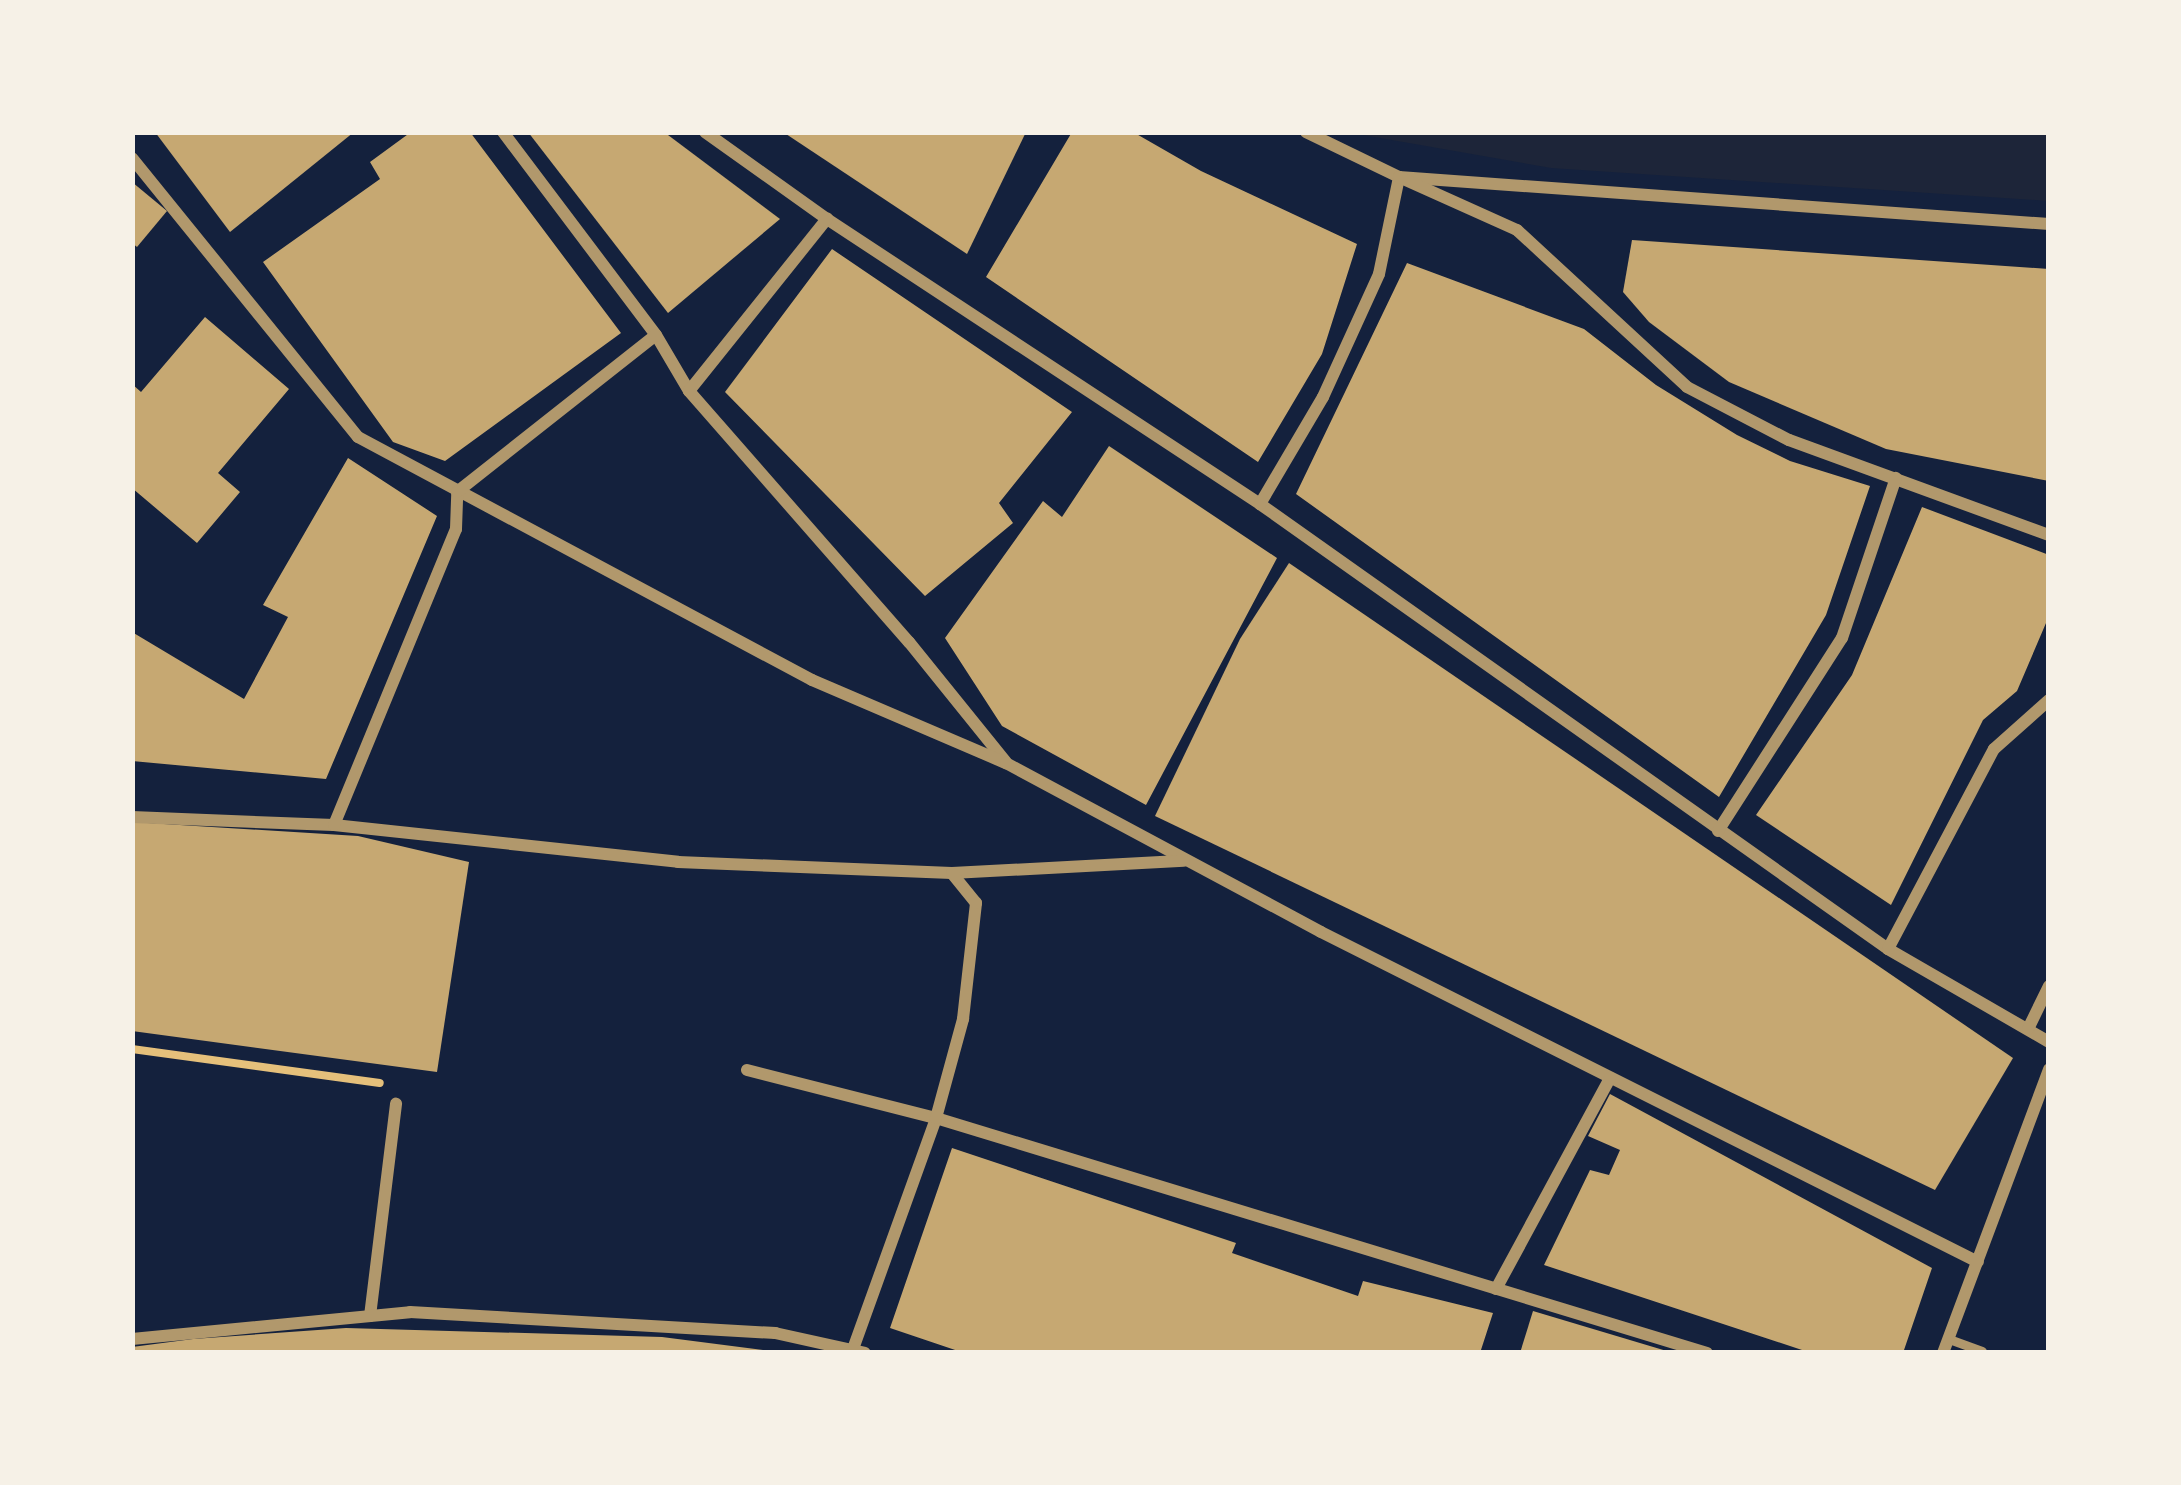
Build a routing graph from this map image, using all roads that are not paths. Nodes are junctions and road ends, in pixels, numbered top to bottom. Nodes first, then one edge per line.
1 (503, 132) edge
2 (705, 132) edge
3 (1306, 132) edge
4 (132, 158) edge
5 (1399, 177) junction
6 (826, 219) junction
7 (2049, 224) edge
8 (656, 334) junction
9 (689, 392) junction
10 (1896, 478) junction
11 (457, 492) junction
12 (1260, 504) junction
13 (2049, 535) edge
14 (2049, 700) edge
15 (1006, 764) junction
16 (132, 817) edge
17 (334, 825) junction
18 (1718, 831) junction
19 (1189, 861) junction
20 (952, 873) junction
21 (1888, 950) junction
22 (2049, 986) edge
23 (2027, 1029) junction
24 (2049, 1042) edge
25 (2049, 1069) edge
26 (747, 1070) dead end
27 (1610, 1078) junction
28 (396, 1104) road end
29 (936, 1118) junction
30 (1978, 1262) junction
31 (1496, 1289) junction
32 (370, 1316) junction
33 (132, 1339) edge
34 (1946, 1346) edge
35 (859, 1351) edge
36 (1982, 1351) edge
37 (1707, 1353) edge

1 - 8 street
2 - 6 street
3 - 5 street
4 - 11 street
5 - 7 street
5 - 10 street
5 - 12 street
6 - 9 street
6 - 12 street
8 - 9 street
8 - 11 street
9 - 15 street
10 - 13 street
10 - 18 street
11 - 15 street
11 - 17 street
12 - 18 street
14 - 21 street
15 - 19 street
16 - 17 street
17 - 20 street
18 - 21 street
19 - 20 street
19 - 27 street
20 - 29 street
21 - 23 street
22 - 23 street
23 - 24 street
25 - 30 street
26 - 29 street
27 - 30 street
27 - 31 street
28 - 32 street
29 - 31 street
29 - 35 street
30 - 34 street
31 - 37 street
32 - 33 street
32 - 35 street
34 - 36 lane

